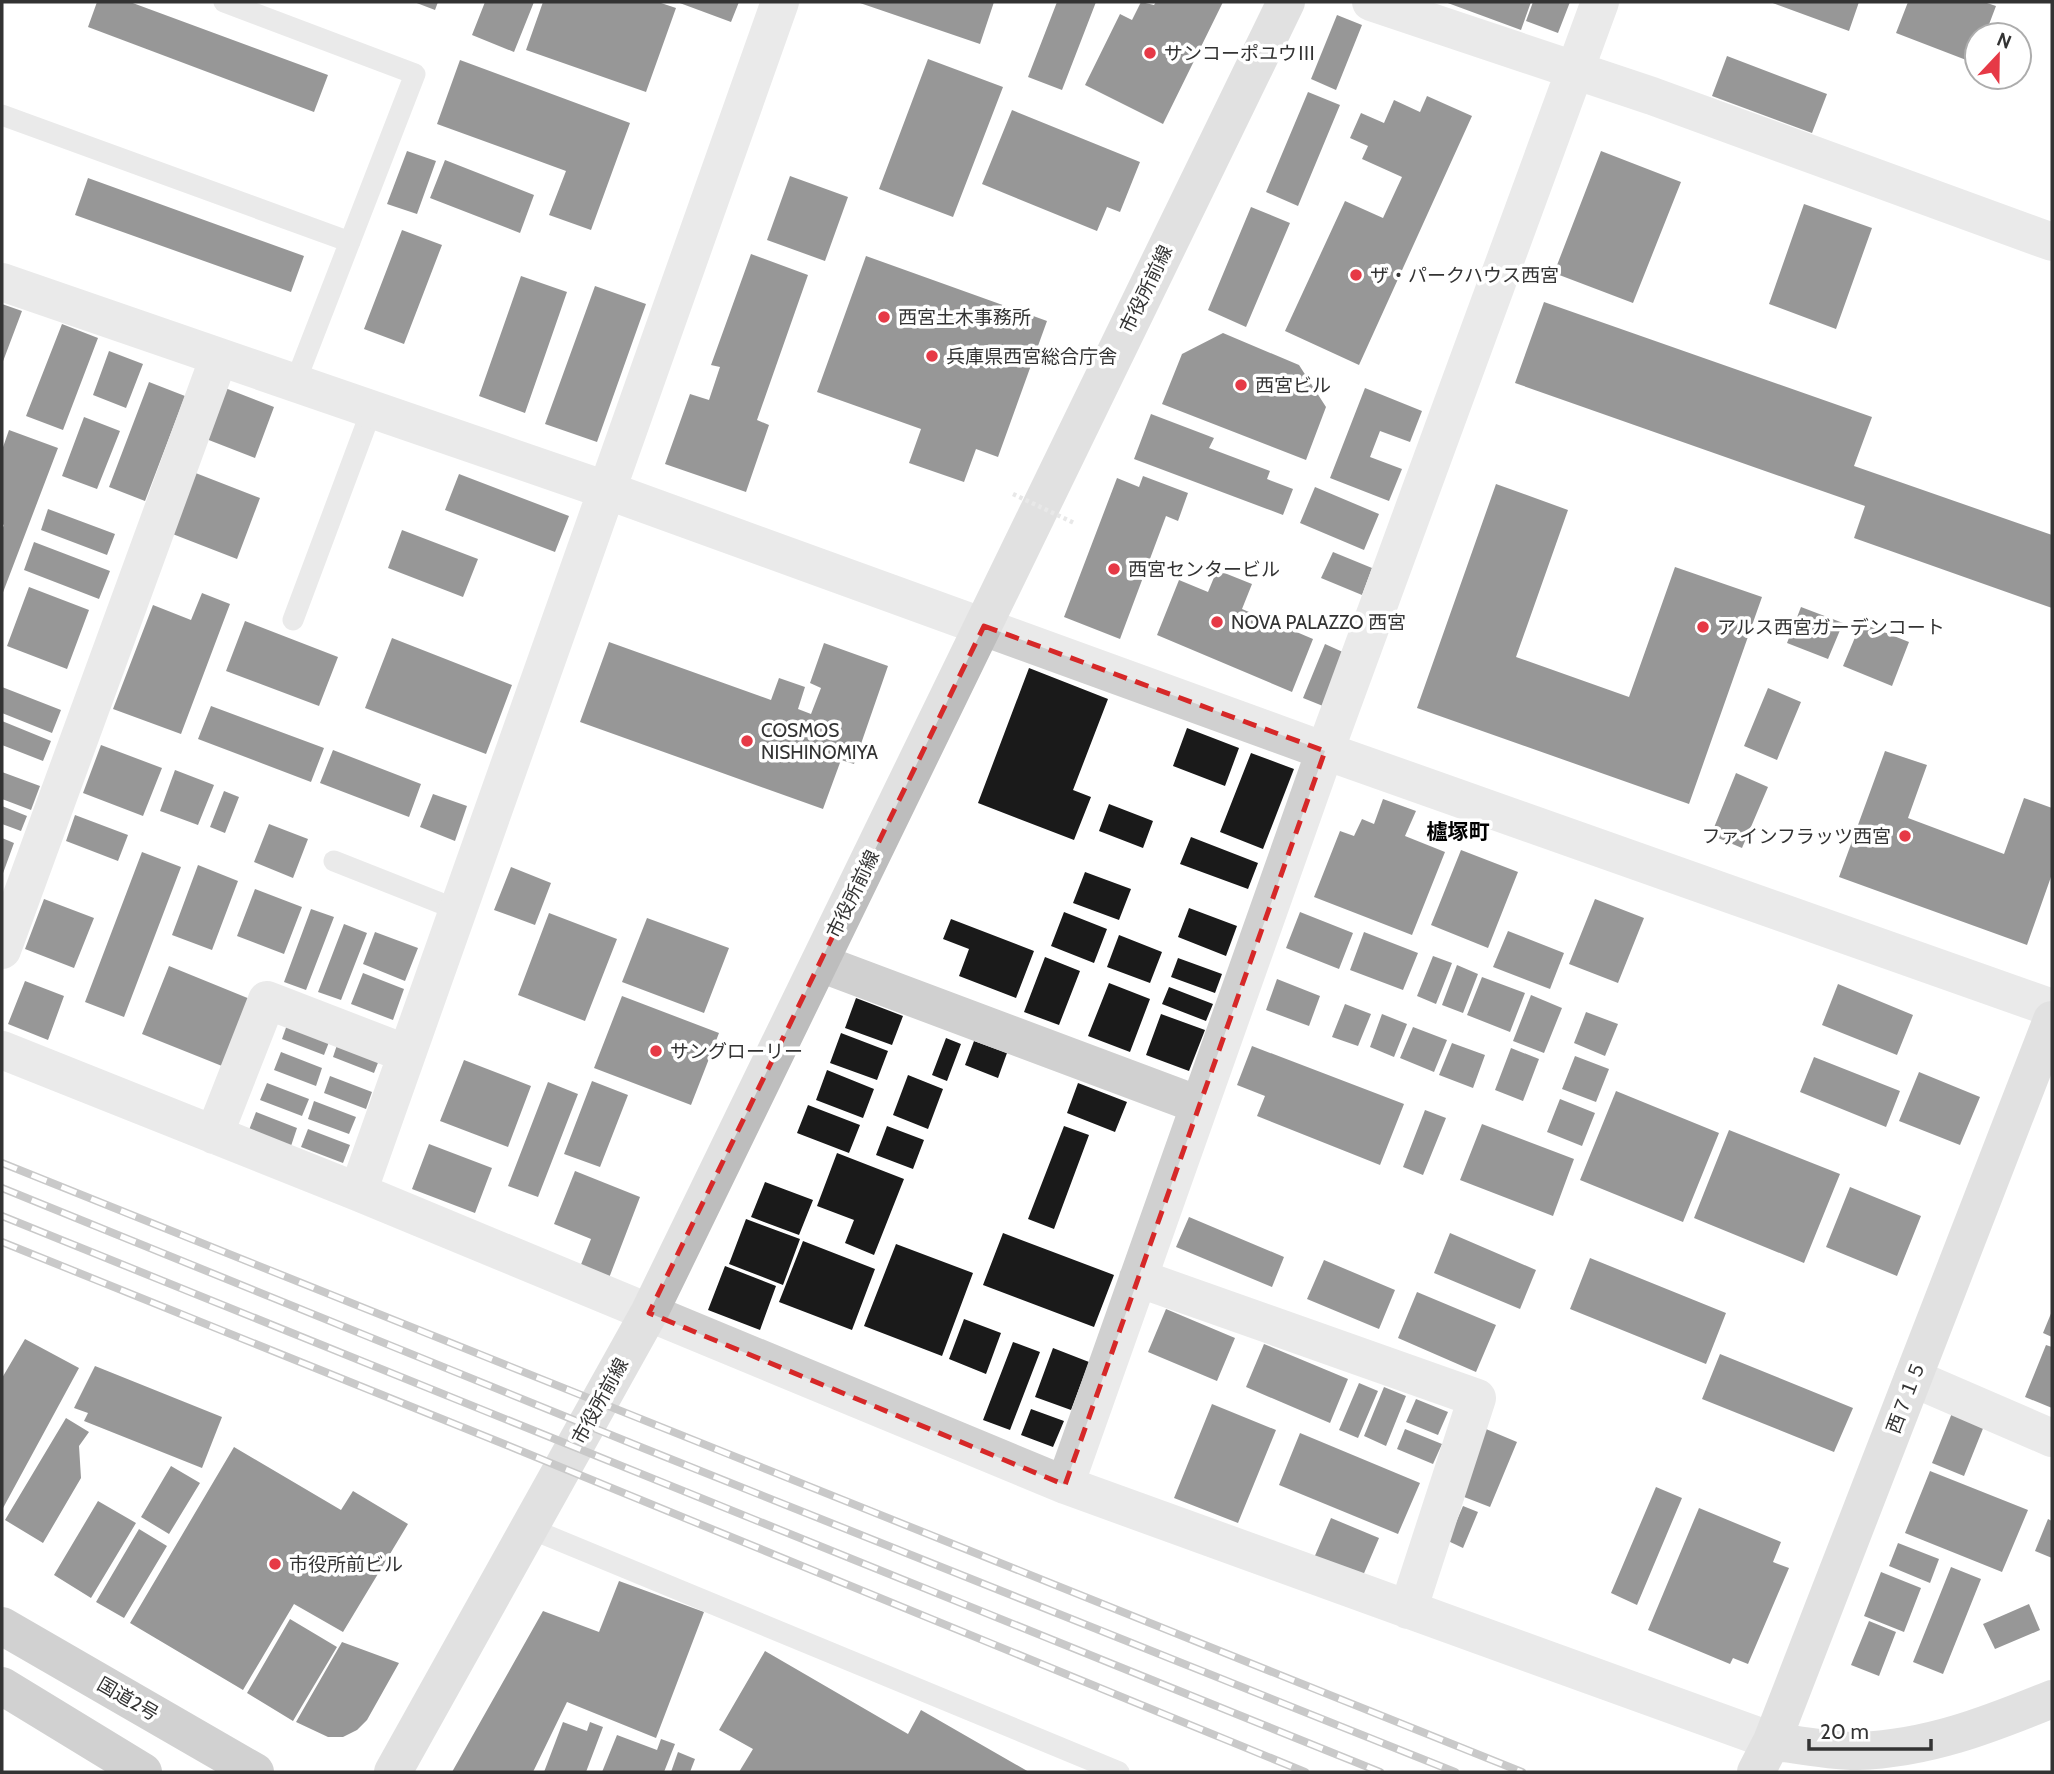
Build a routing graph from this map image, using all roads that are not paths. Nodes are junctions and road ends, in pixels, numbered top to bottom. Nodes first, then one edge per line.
1 (224, 2) edge
2 (780, 2) edge
3 (1286, 2) edge
4 (1371, 2) edge
5 (1600, 2) edge
6 (1575, 71) junction
7 (2, 114) edge
8 (349, 242) junction
9 (2052, 242) edge
10 (2, 282) edge
11 (219, 357) junction
12 (295, 383) junction
13 (372, 410) junction
14 (606, 490) junction
15 (293, 620) dead end
16 (984, 626) junction
17 (1325, 751) junction
18 (334, 861) dead end
19 (458, 909) junction
20 (2, 950) edge
21 (820, 963) junction
22 (2052, 1008) edge
23 (2052, 1020) edge
24 (2, 1050) edge
25 (407, 1054) junction
26 (1199, 1105) junction
27 (214, 1135) junction
28 (358, 1192) junction
29 (1138, 1278) junction
30 (649, 1313) junction
31 (1913, 1378) junction
32 (2052, 1438) edge
33 (1065, 1485) junction
34 (529, 1528) junction
35 (1408, 1610) junction
36 (2, 1626) edge
37 (2, 1686) edge
38 (2052, 1699) edge
39 (1764, 1757) edge
40 (143, 1772) edge
41 (255, 1772) edge
42 (393, 1772) edge
43 (1119, 1772) edge

1 - 8 lane
2 - 14 street
3 - 16 street, 市役所前線
4 - 6 street
5 - 6 street
6 - 9 street
6 - 17 street
7 - 8 lane
8 - 12 lane
10 - 11 street
11 - 12 street
11 - 20 street
12 - 13 street
13 - 14 street
13 - 15 lane
14 - 16 street
14 - 19 street
16 - 17 street
16 - 21 street, 市役所前線
17 - 22 street
17 - 26 street
18 - 19 lane
19 - 25 street
21 - 26 street
21 - 30 street, 市役所前線
23 - 31 street, 西７１５
24 - 27 street
25 - 27 street
25 - 28 street
26 - 29 street
27 - 28 street
28 - 30 street
29 - 33 street
29 - 35 street
30 - 33 street
30 - 34 street, 市役所前線
31 - 32 street
31 - 39 street, 西７１５
33 - 35 street
34 - 42 street, 市役所前線
34 - 43 lane
35 - 39 street
36 - 41 highway, 国道2号
37 - 40 highway
38 - 39 street

